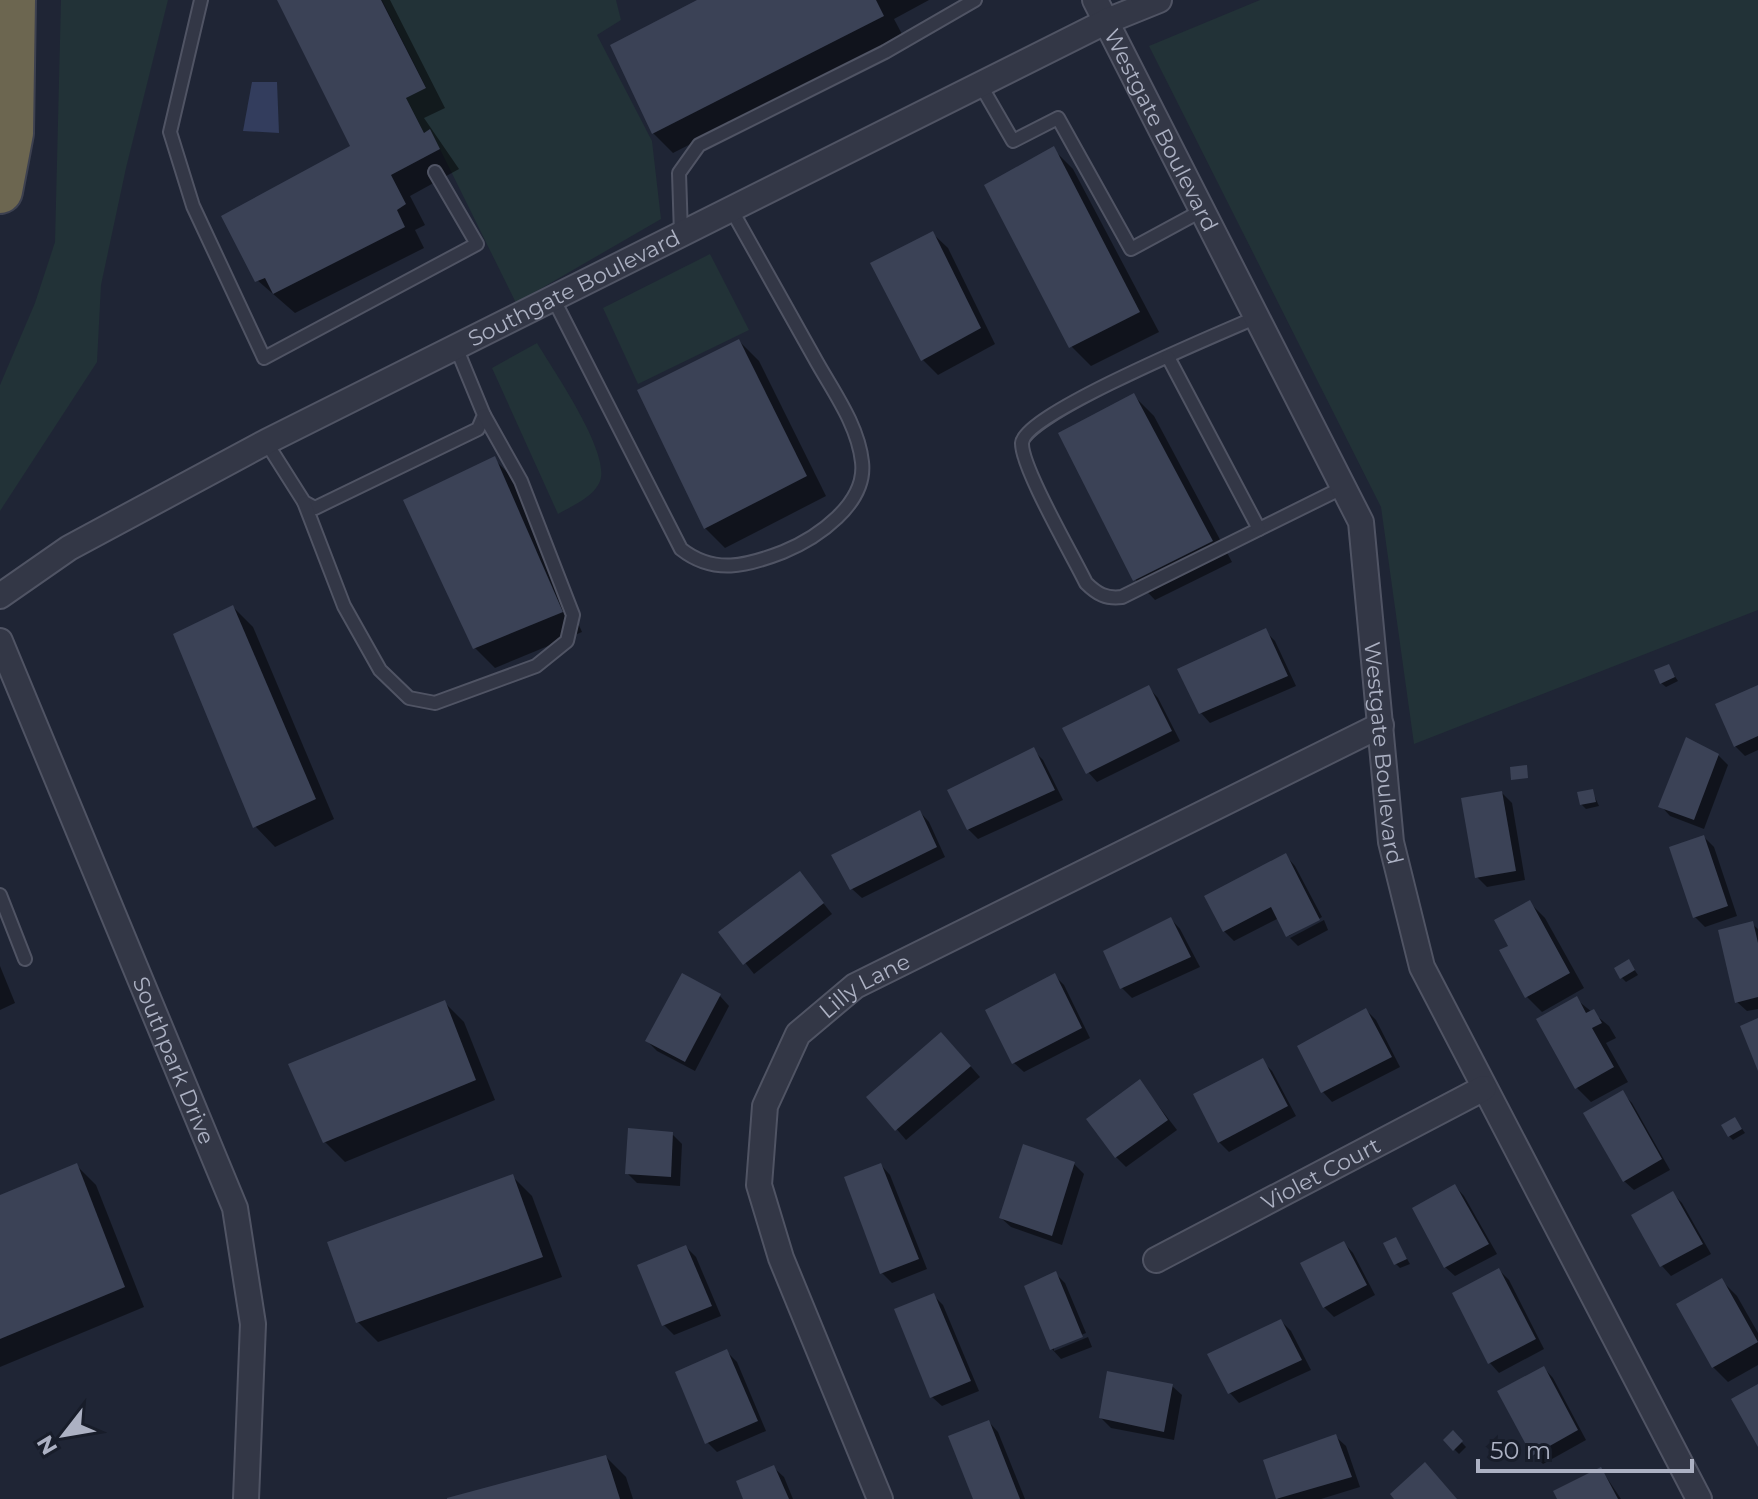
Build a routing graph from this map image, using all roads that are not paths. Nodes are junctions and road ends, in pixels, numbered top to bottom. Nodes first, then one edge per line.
1 (13, 0) edge
2 (201, 0) edge
3 (975, 0) edge
4 (1159, 0) edge
5 (1101, 10) edge
6 (980, 84) junction
7 (435, 172) dead end
8 (0, 191) edge
9 (731, 209) junction
10 (1203, 210) junction
11 (681, 234) junction
12 (553, 298) junction
13 (1257, 317) junction
14 (456, 347) junction
15 (1168, 357) junction
16 (484, 415) junction
17 (266, 442) junction
18 (1344, 487) junction
19 (304, 502) junction
20 (1259, 529) junction
21 (0, 596) edge
22 (0, 641) edge
23 (1381, 725) junction
24 (0, 895) edge
25 (25, 959) dead end
26 (1484, 1088) junction
27 (1156, 1260) dead end
28 (246, 1499) edge
29 (880, 1499) edge
30 (1699, 1499) edge

1 - 8 highway
2 - 7 lane
3 - 11 lane
4 - 5 street, Southgate Boulevard
5 - 6 street, Southgate Boulevard
5 - 10 street, Westgate Boulevard
6 - 9 street, Southgate Boulevard
6 - 10 lane
9 - 11 street, Southgate Boulevard
9 - 12 lane
10 - 13 street, Westgate Boulevard
11 - 12 street, Southgate Boulevard
12 - 14 street, Southgate Boulevard
13 - 15 lane
13 - 18 street, Westgate Boulevard
14 - 16 lane
14 - 17 street, Southgate Boulevard
15 - 20 lane
15 - 20 lane
16 - 19 lane
16 - 19 lane
17 - 19 lane
17 - 21 street, Southgate Boulevard
18 - 20 lane
18 - 23 street, Westgate Boulevard
22 - 28 street, Southpark Drive
23 - 26 street, Westgate Boulevard
23 - 29 street, Lilly Lane
24 - 25 lane
26 - 27 street, Violet Court
26 - 30 street, Westgate Boulevard

